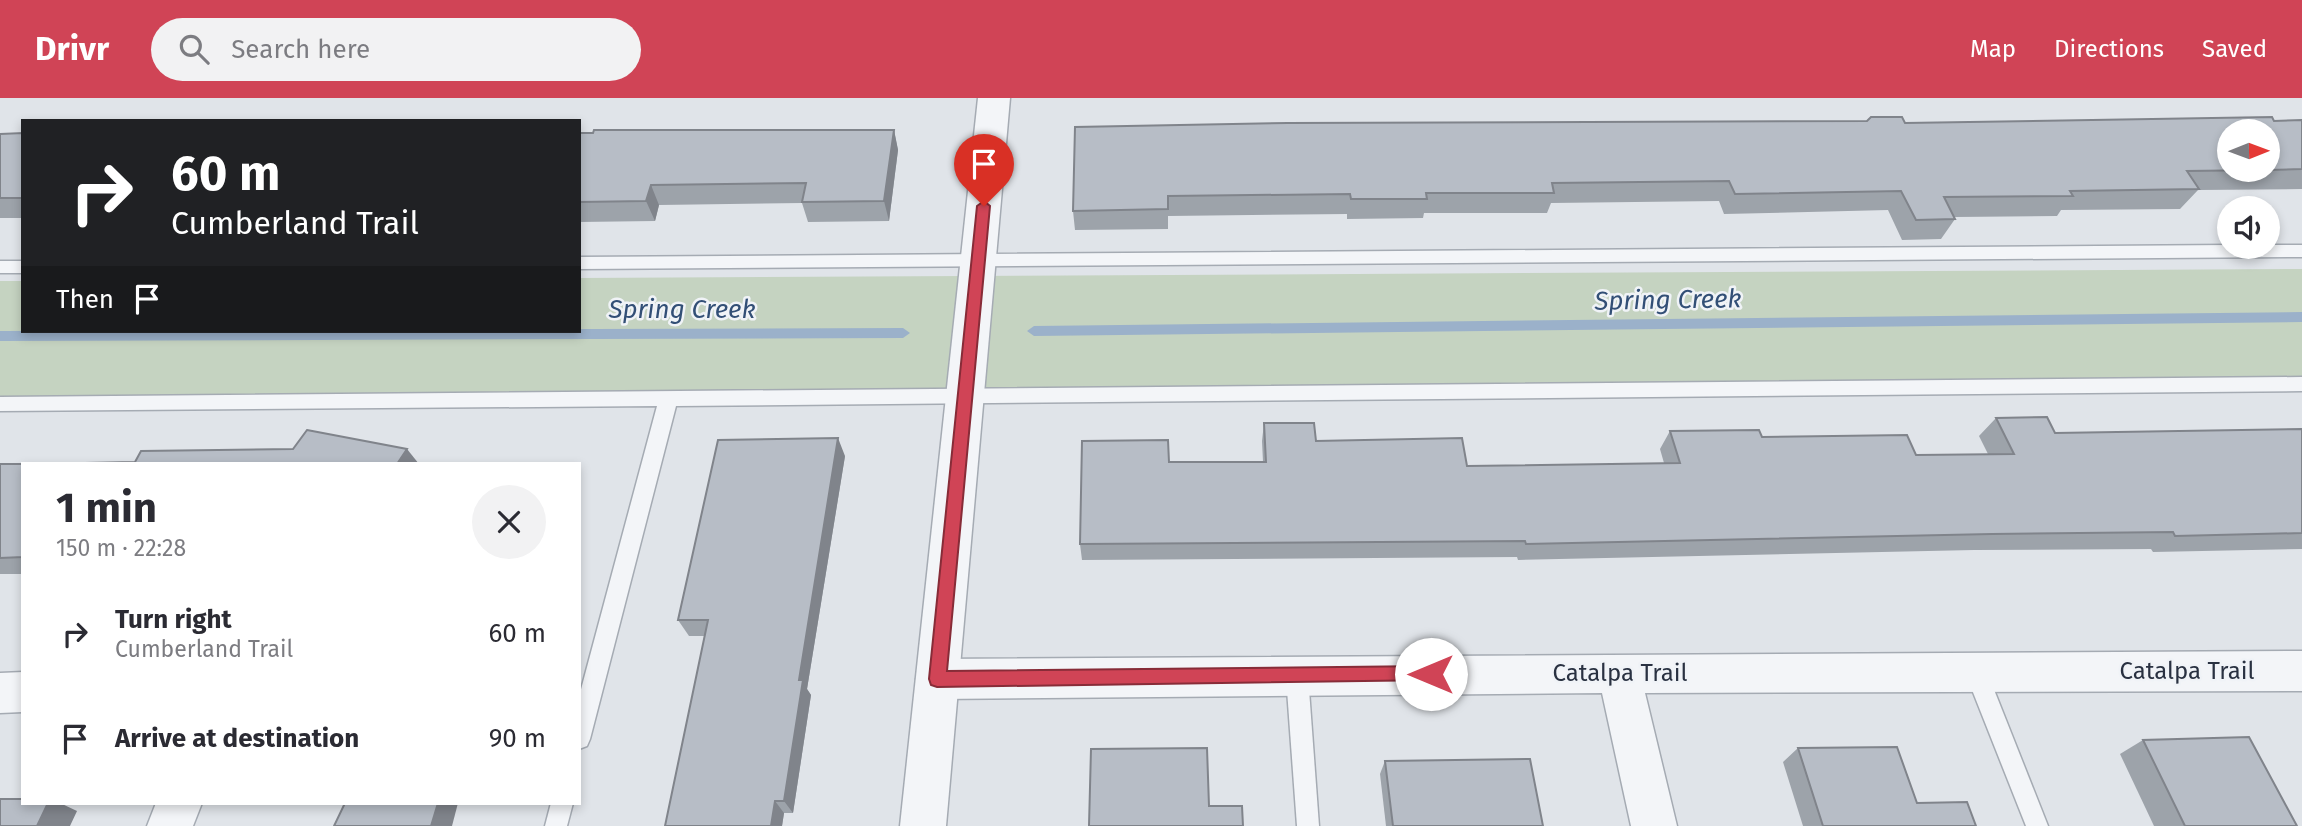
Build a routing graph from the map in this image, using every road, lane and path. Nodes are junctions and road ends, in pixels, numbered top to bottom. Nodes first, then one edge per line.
1 (994, 98) edge
2 (2302, 251) edge
3 (978, 260) junction
4 (581, 263) edge
5 (0, 267) edge
6 (21, 267) edge
7 (2302, 384) edge
8 (965, 397) junction
9 (668, 399) junction
10 (0, 404) edge
11 (2302, 671) edge
12 (1976, 672) junction
13 (1619, 673) junction
14 (1297, 676) junction
15 (937, 679) junction
16 (21, 692) edge
17 (0, 693) edge
18 (581, 730) edge
19 (178, 805) edge
20 (561, 805) edge
21 (170, 826) edge
22 (556, 826) edge
23 (923, 826) edge
24 (1308, 826) edge
25 (1654, 826) edge
26 (2037, 826) edge

1 - 3 street
2 - 3 lane
3 - 4 lane
3 - 8 street
5 - 6 lane
7 - 8 lane
8 - 9 lane
8 - 15 street
9 - 10 lane
9 - 18 lane
11 - 12 street, Catalpa Trail
12 - 13 street, Catalpa Trail
12 - 26 lane
13 - 14 street, Catalpa Trail
13 - 25 street
14 - 15 street, Catalpa Trail
14 - 24 lane
15 - 23 street
16 - 17 street
19 - 21 street
20 - 22 lane

